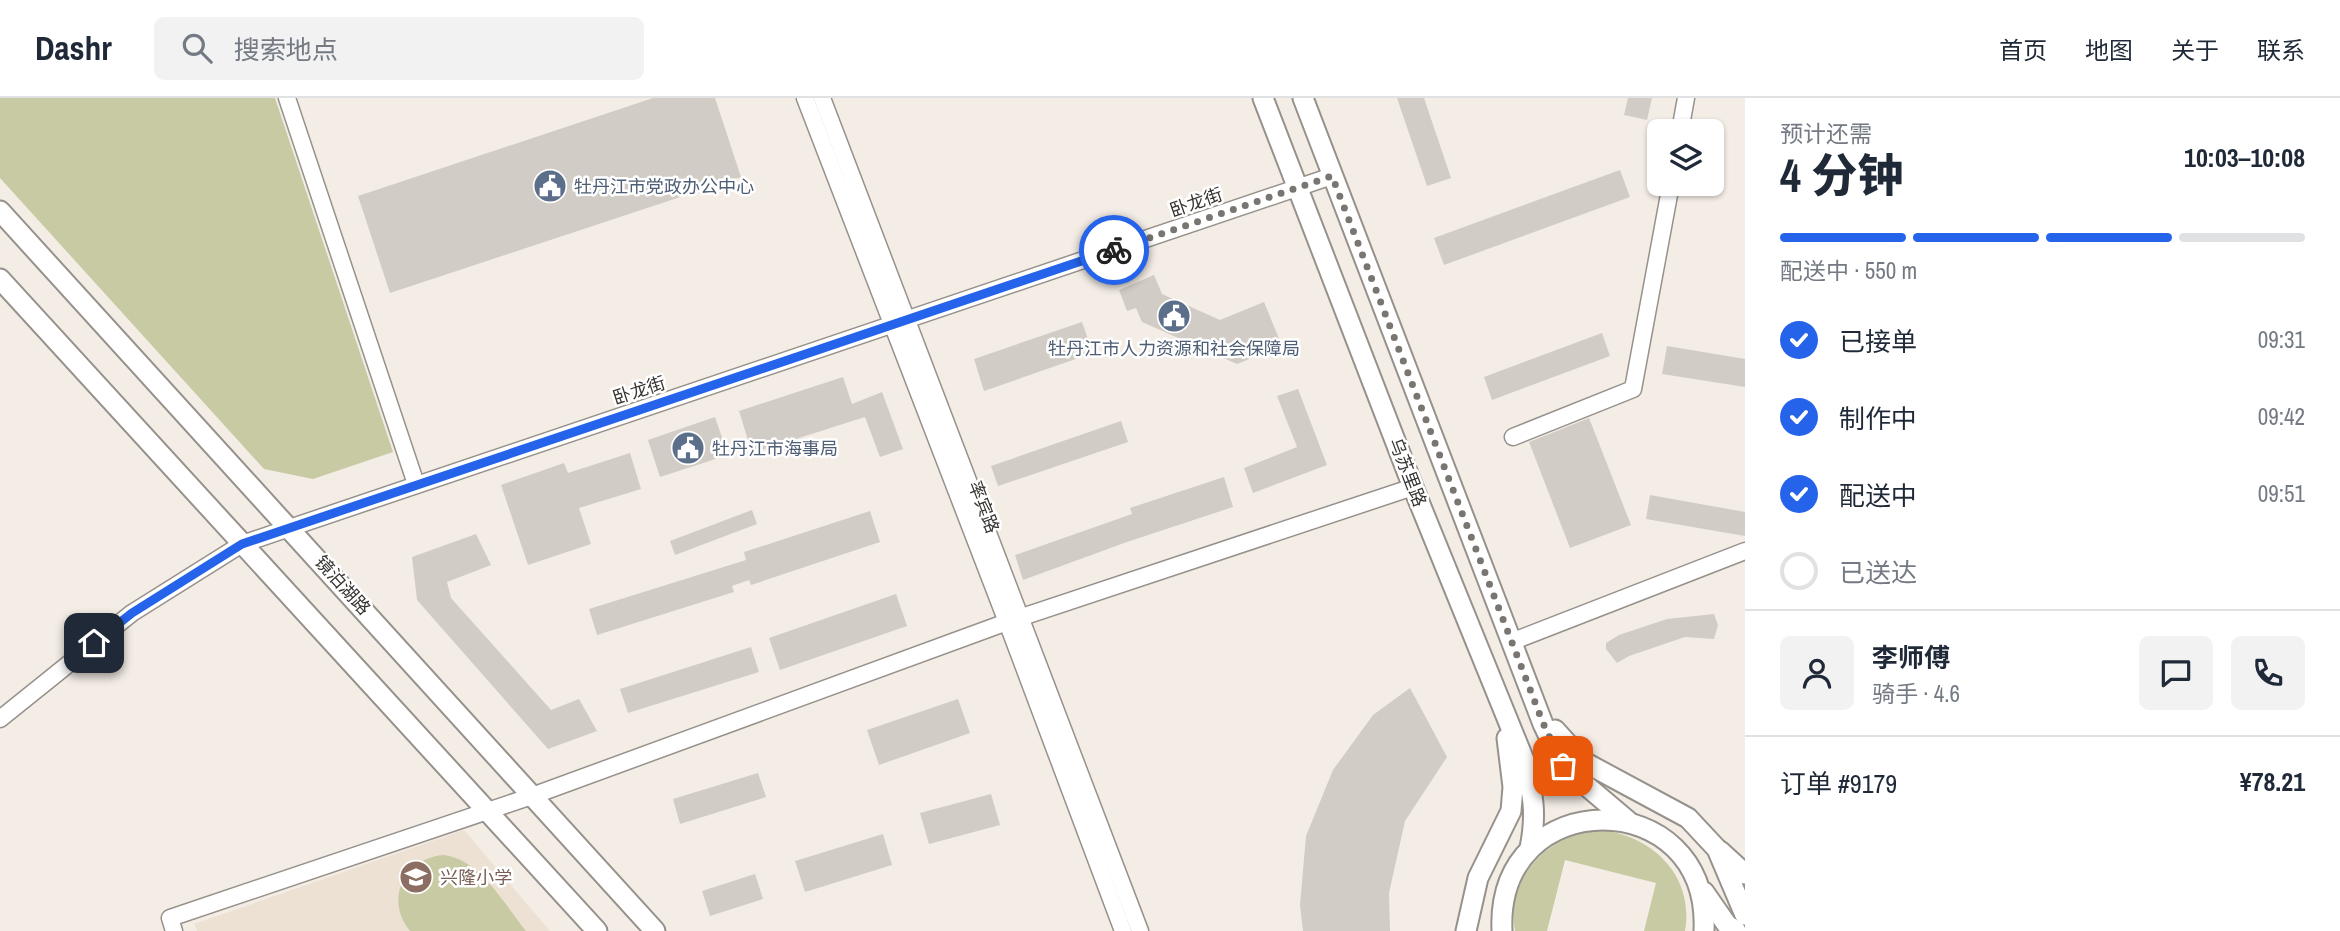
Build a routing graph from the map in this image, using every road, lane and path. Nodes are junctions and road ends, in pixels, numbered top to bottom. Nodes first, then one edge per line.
1 (287, 98) edge
2 (805, 98) edge
3 (822, 98) edge
4 (1263, 98) edge
5 (1303, 98) edge
6 (1686, 98) edge
7 (1682, 119) edge
8 (1332, 176) junction
9 (1297, 187) junction
10 (1669, 196) edge
11 (0, 211) edge
12 (0, 279) edge
13 (901, 323) junction
14 (1513, 437) dead end
15 (416, 484) junction
16 (1413, 487) junction
17 (290, 527) junction
18 (242, 544) junction
19 (1745, 551) edge
20 (1014, 620) junction
21 (1511, 642) junction
22 (1535, 704) junction
23 (1504, 712) junction
24 (0, 719) edge
25 (532, 796) junction
26 (488, 811) junction
27 (1628, 821) junction
28 (1712, 844) junction
29 (1530, 848) junction
30 (1745, 874) edge
31 (1699, 884) junction
32 (1745, 915) edge
33 (1501, 922) edge
34 (174, 931) edge
35 (597, 931) edge
36 (655, 931) edge
37 (1123, 931) edge
38 (1140, 931) edge
39 (1466, 931) edge
40 (1491, 931) edge
41 (1704, 931) edge
42 (1736, 931) edge

1 - 15 street
2 - 13 street, 率宾路
3 - 13 street, 率宾路
4 - 9 main road, 乌苏里路
5 - 8 main road, 乌苏里路
6 - 7 street
8 - 9 street, 卧龙街
8 - 21 main road, 乌苏里路
9 - 13 street, 卧龙街
9 - 16 main road, 乌苏里路
10 - 14 street
11 - 17 main road, 镜泊湖路
12 - 18 main road
13 - 15 street, 卧龙街
13 - 20 street, 率宾路
15 - 17 street, 卧龙街
16 - 20 street
16 - 23 main road, 乌苏里路
17 - 18 street, 卧龙街
17 - 25 main road, 镜泊湖路
18 - 24 street, 卧龙街
18 - 26 main road
19 - 21 street
20 - 25 street
20 - 37 street, 率宾路
20 - 38 street, 率宾路
21 - 22 main road, 乌苏里路
22 - 27 main road, 乌苏里路
22 - 28 main road
23 - 29 main road, 乌苏里路
23 - 39 main road
25 - 26 street
25 - 36 main road, 镜泊湖路
26 - 34 street
26 - 35 main road
27 - 29 main road
27 - 31 main road
28 - 30 main road
28 - 32 main road
29 - 33 main road
31 - 41 main road
31 - 42 main road
33 - 40 main road

